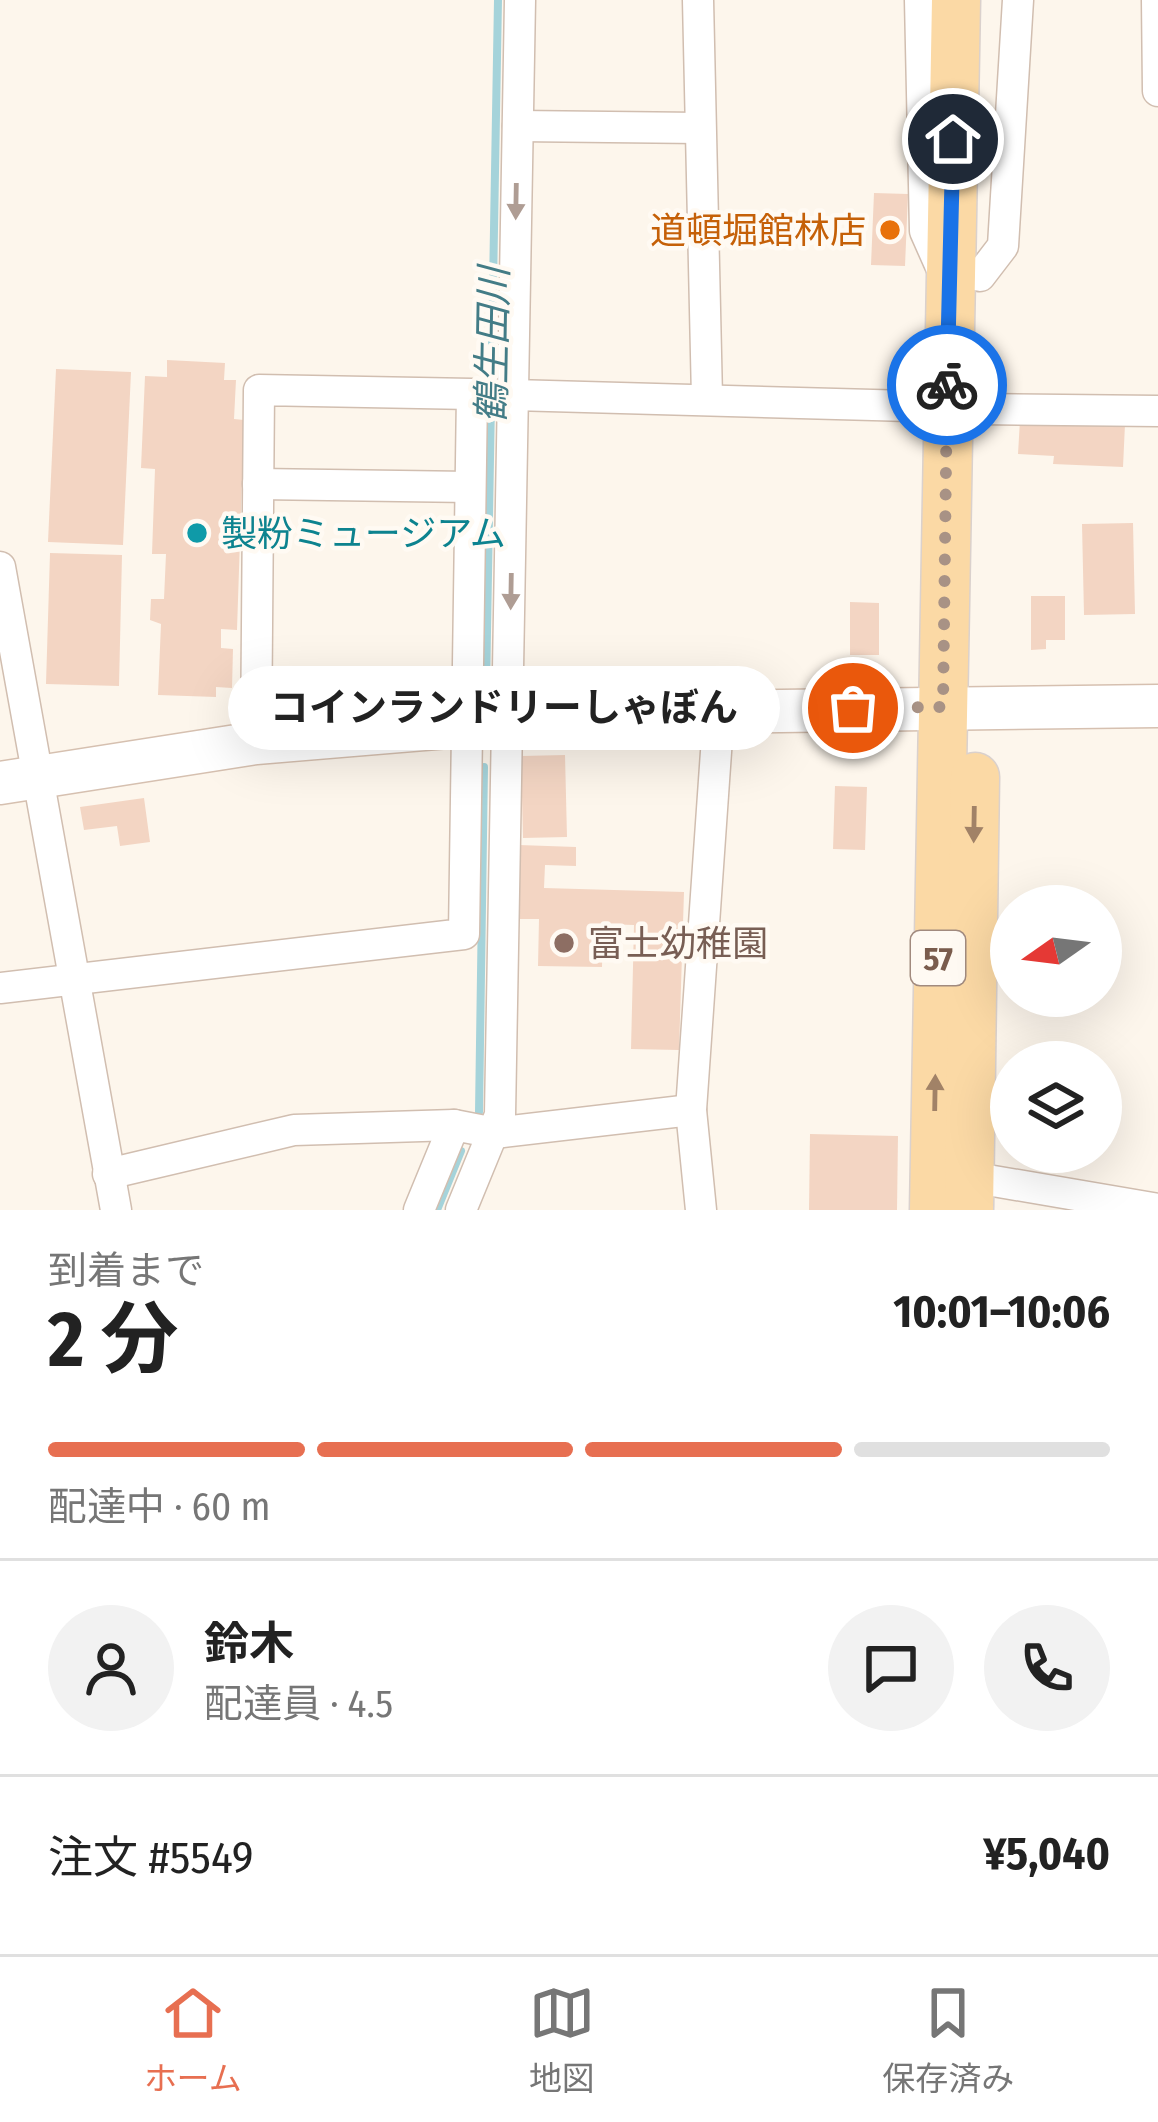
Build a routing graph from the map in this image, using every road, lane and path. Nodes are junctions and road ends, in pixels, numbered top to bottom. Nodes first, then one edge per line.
1 (520, 0) edge
2 (698, 0) edge
3 (920, 0) edge
4 (956, 0) edge
5 (986, 0) edge
6 (1018, 0) edge
7 (1157, 0) edge
8 (1158, 91) edge
9 (518, 126) junction
10 (700, 128) junction
11 (965, 279) junction
12 (513, 395) junction
13 (707, 398) junction
14 (963, 408) junction
15 (1158, 411) edge
16 (258, 484) junction
17 (470, 488) junction
18 (0, 567) edge
19 (1, 576) edge
20 (1158, 706) edge
21 (959, 707) junction
22 (719, 709) junction
23 (510, 721) junction
24 (464, 724) junction
25 (256, 743) junction
26 (17, 780) edge
27 (71, 979) junction
28 (0, 988) edge
29 (691, 1110) junction
30 (454, 1125) junction
31 (495, 1132) junction
32 (108, 1174) junction
33 (970, 1194) edge
34 (1158, 1209) edge
35 (116, 1210) edge
36 (419, 1210) edge
37 (461, 1210) edge
38 (701, 1210) edge
39 (934, 1210) edge

1 - 9 street
2 - 10 street
3 - 11 street
4 - 11 main road, 57
5 - 11 main road, 57
6 - 11 street
7 - 8 street
9 - 10 street
9 -> 12 street
10 - 13 street
11 - 14 main road, 57
12 - 13 street
12 -> 23 street
13 - 14 street
14 - 15 street
14 - 21 main road, 57
16 - 17 street
16 - 17 street
16 - 25 street
17 - 24 street
18 - 19 street
19 - 26 street
20 - 21 street
21 - 22 street
21 -> 33 main road, 57
39 -> 21 main road, 57
22 - 23 street
22 - 29 street
23 - 24 street
23 - 31 street
24 - 25 street
24 - 27 street
25 - 26 street
26 - 27 street
27 - 28 street
27 - 32 street
29 - 31 street
29 - 38 street
30 - 31 street
30 - 32 street
30 - 36 street
31 - 37 street
32 - 35 street
33 - 34 street

